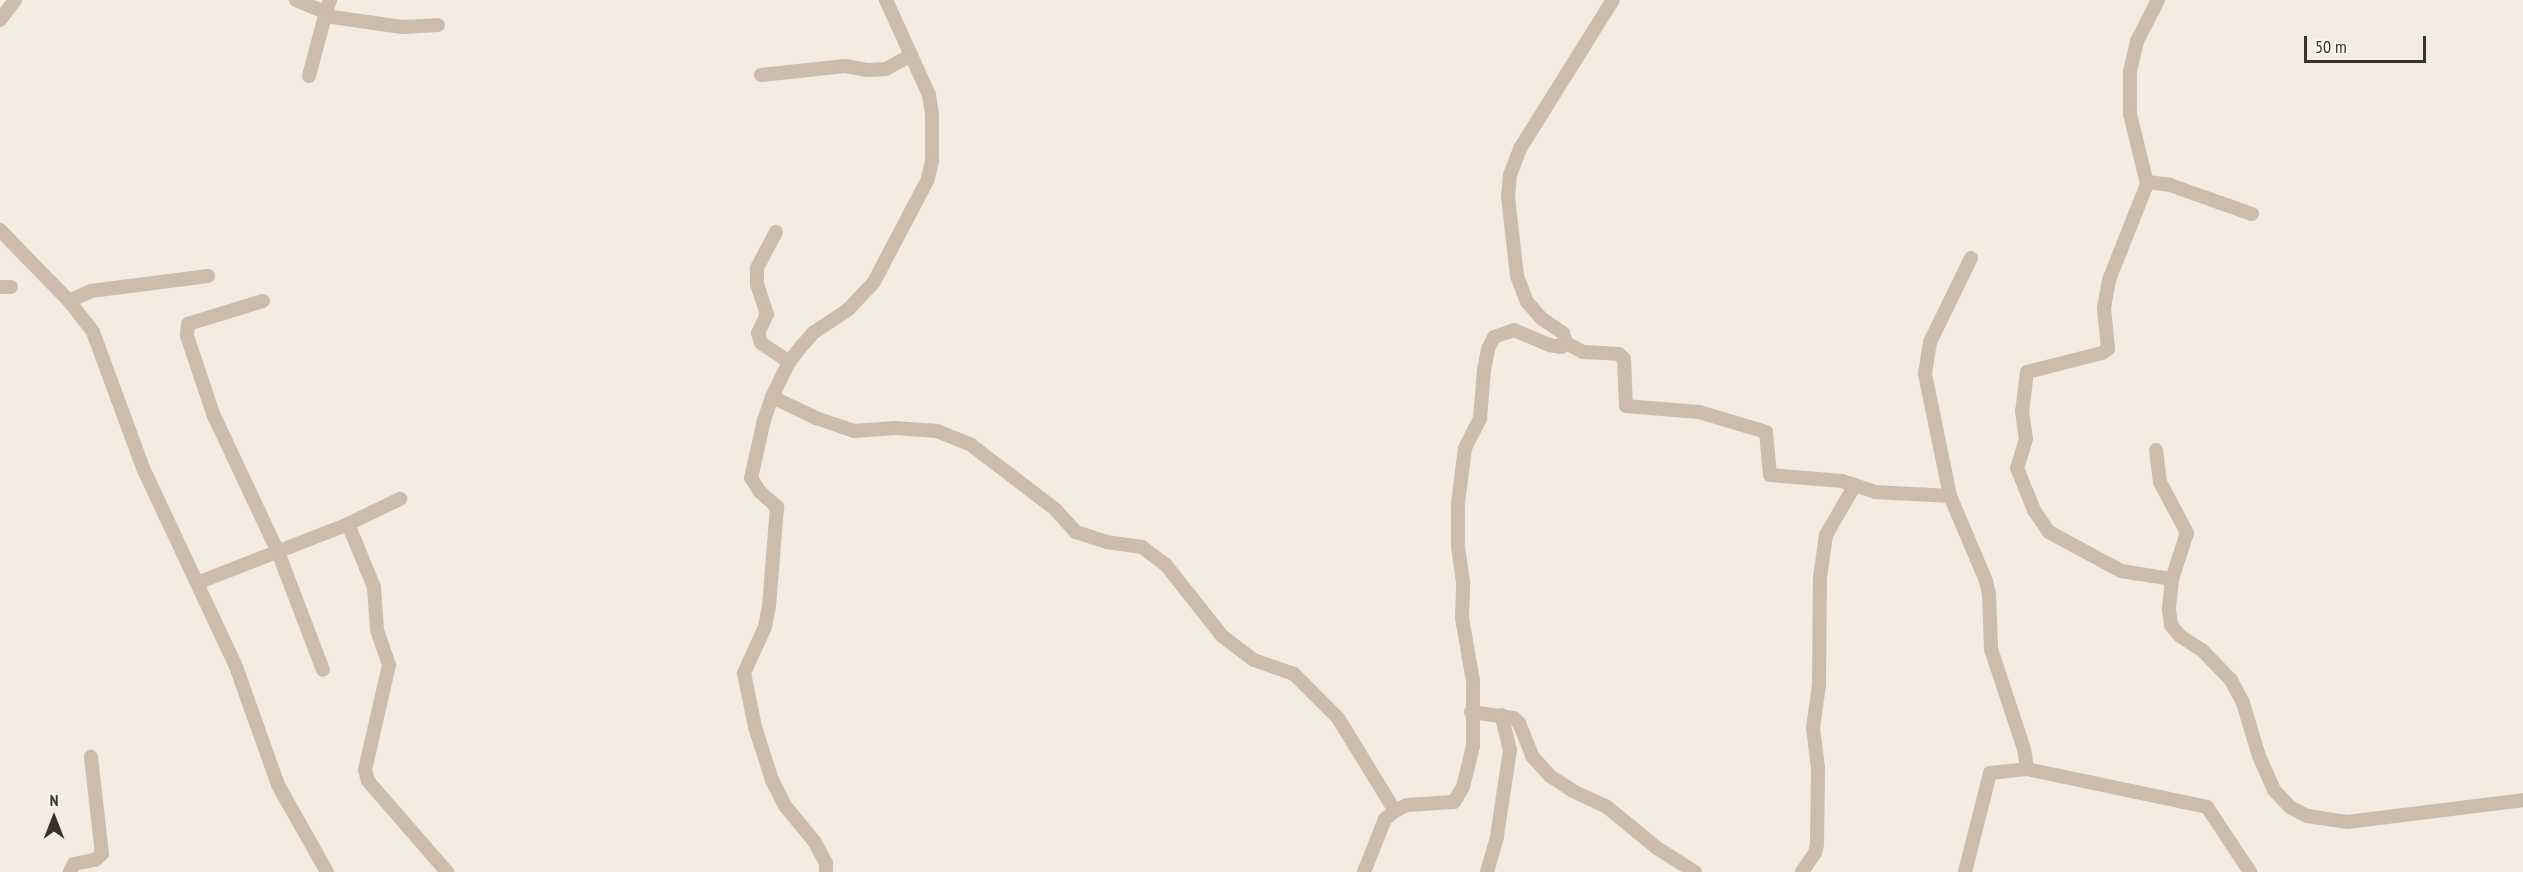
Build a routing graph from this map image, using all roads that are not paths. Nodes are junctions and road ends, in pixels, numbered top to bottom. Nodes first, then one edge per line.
1 (15, 0) edge
2 (296, 0) edge
3 (886, 0) edge
4 (1613, 0) edge
5 (2158, 0) edge
6 (327, 9) edge
7 (0, 20) edge
8 (438, 24) dead end
9 (911, 55) junction
10 (761, 75) dead end
11 (309, 76) dead end
12 (2147, 182) junction
13 (2252, 214) dead end
14 (0, 231) edge
15 (776, 232) dead end
16 (1971, 258) dead end
17 (208, 276) dead end
18 (69, 301) junction
19 (263, 301) dead end
20 (1566, 343) junction
21 (789, 362) junction
22 (772, 397) junction
23 (2156, 450) dead end
24 (1855, 485) junction
25 (1950, 496) junction
26 (400, 499) dead end
27 (348, 524) junction
28 (278, 552) junction
29 (2172, 579) junction
30 (197, 583) junction
31 (323, 670) dead end
32 (1471, 712) junction
33 (1501, 715) junction
34 (91, 757) dead end
35 (2027, 770) junction
36 (2523, 800) edge
37 (1395, 811) junction
38 (70, 872) edge
39 (327, 872) edge
40 (447, 872) edge
41 (826, 872) edge
42 (1364, 872) edge
43 (1487, 872) edge
44 (1695, 872) edge
45 (1802, 872) edge
46 (1965, 872) edge
47 (2250, 872) edge

1 - 7 street
2 - 6 street
3 - 9 street
4 - 20 street
5 - 12 street
6 - 8 street
6 - 11 street
9 - 10 street
9 - 21 street
12 - 13 street
12 - 29 street
14 - 18 street
15 - 21 street
16 - 25 street
17 - 18 street
18 - 30 street
19 - 28 street
20 - 24 street
20 - 32 street
21 - 22 street
22 - 37 street
22 - 41 street
23 - 29 street
24 - 25 street
24 - 45 street
25 - 35 street
26 - 27 street
27 - 28 street
27 - 40 street
28 - 30 street
28 - 31 street
29 - 36 street
30 - 39 street
32 - 33 street
32 - 37 street
33 - 43 street
33 - 44 street
34 - 38 street
35 - 46 street
35 - 47 street
37 - 42 street

